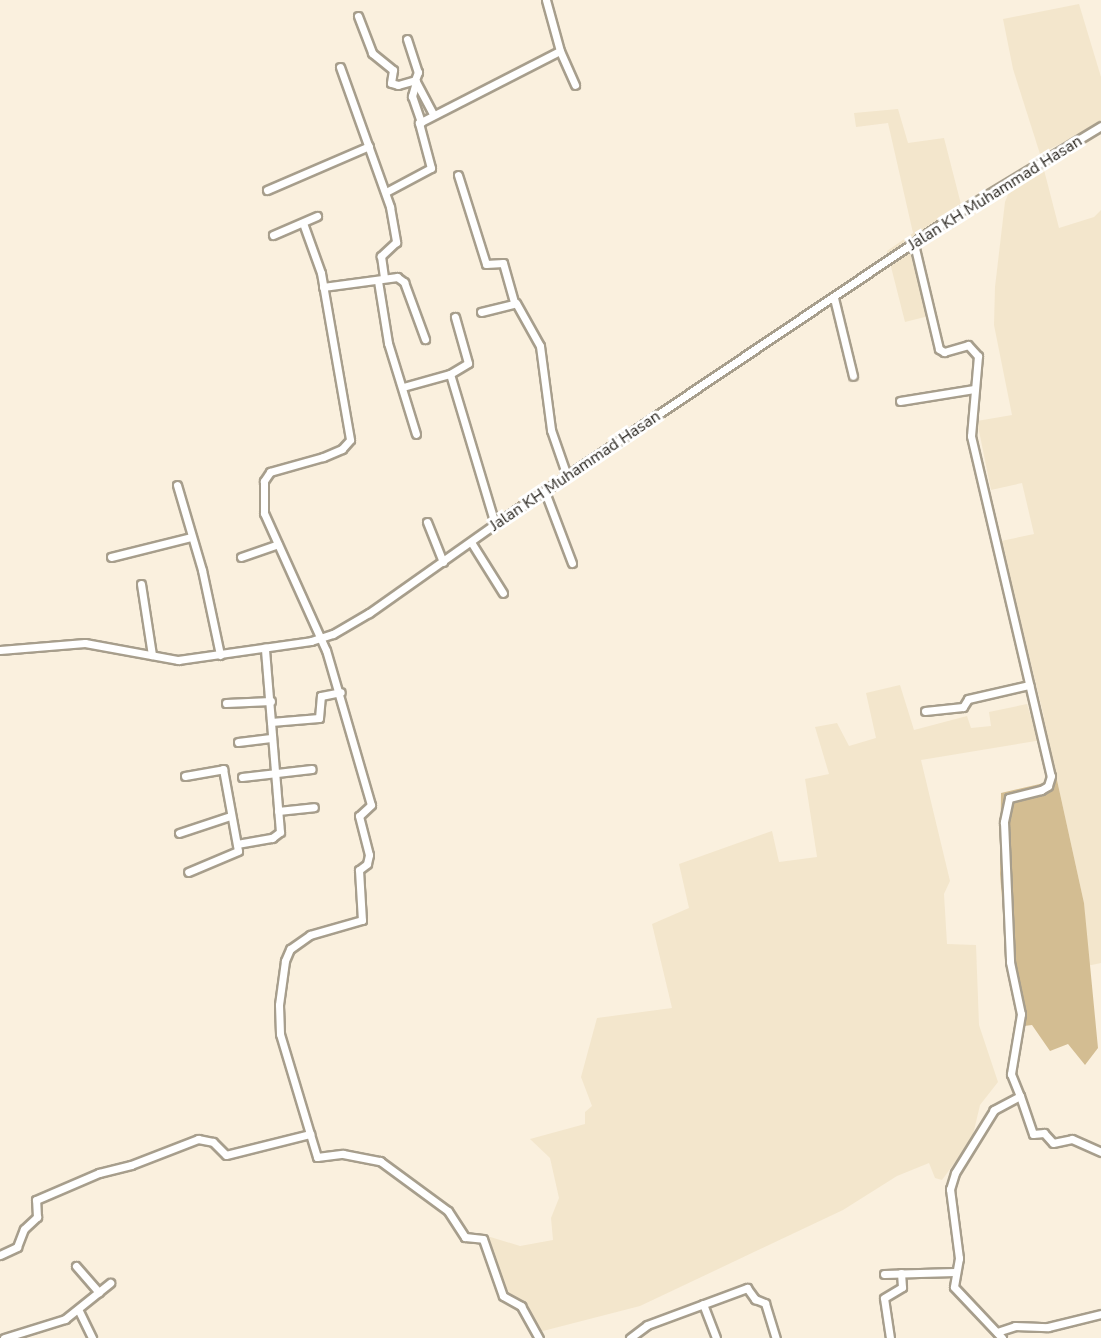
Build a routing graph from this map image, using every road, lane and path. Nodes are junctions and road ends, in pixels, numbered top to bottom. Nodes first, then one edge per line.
1 (546, 0) edge
2 (358, 16) dead end
3 (407, 39) dead end
4 (560, 51) junction
5 (340, 67) dead end
6 (415, 81) junction
7 (575, 85) dead end
8 (433, 114) junction
9 (421, 122) junction
10 (1101, 126) edge
11 (369, 146) junction
12 (458, 175) dead end
13 (267, 190) dead end
14 (386, 192) junction
15 (317, 216) dead end
16 (303, 223) junction
17 (273, 236) dead end
18 (914, 244) junction
19 (381, 279) junction
20 (322, 287) junction
21 (834, 298) junction
22 (514, 302) junction
23 (481, 312) dead end
24 (455, 317) dead end
25 (425, 339) dead end
26 (450, 374) junction
27 (853, 376) dead end
28 (403, 387) junction
29 (974, 389) junction
30 (900, 401) dead end
31 (416, 434) dead end
32 (567, 476) junction
33 (177, 485) dead end
34 (545, 492) junction
35 (427, 522) dead end
36 (495, 524) junction
37 (191, 537) junction
38 (471, 542) junction
39 (279, 544) junction
40 (111, 557) dead end
41 (241, 557) dead end
42 (443, 562) junction
43 (572, 563) dead end
44 (141, 584) dead end
45 (502, 593) dead end
46 (320, 638) junction
47 (266, 648) junction
48 (0, 650) edge
49 (152, 655) junction
50 (220, 655) junction
51 (1029, 685) junction
52 (341, 692) junction
53 (271, 701) junction
54 (226, 703) dead end
55 (925, 711) dead end
56 (271, 722) junction
57 (271, 738) junction
58 (238, 742) dead end
59 (312, 770) dead end
60 (275, 772) junction
61 (185, 776) dead end
62 (242, 777) dead end
63 (314, 807) dead end
64 (278, 811) junction
65 (230, 816) junction
66 (179, 833) dead end
67 (237, 844) junction
68 (188, 873) dead end
69 (1020, 1096) junction
70 (310, 1134) junction
71 (1101, 1152) edge
72 (0, 1255) edge
73 (76, 1266) dead end
74 (955, 1272) junction
75 (901, 1273) junction
76 (884, 1274) dead end
77 (110, 1283) dead end
78 (99, 1292) junction
79 (703, 1304) junction
80 (79, 1311) junction
81 (1101, 1316) edge
82 (1088, 1321) dead end
83 (1000, 1335) edge
84 (4, 1338) edge
85 (92, 1338) edge
86 (539, 1338) edge
87 (630, 1338) edge
88 (716, 1338) edge
89 (776, 1338) edge
90 (890, 1338) edge

1 - 4 street
2 - 6 street
3 - 6 street
4 - 7 street
4 - 8 street
5 - 11 street
6 - 8 street
6 - 9 street
8 - 9 street
9 - 14 street
10 - 18 street, Jalan KH Muhammad Hasan
11 - 13 street
11 - 14 street
12 - 22 street
14 - 19 street
15 - 16 street
16 - 17 street
16 - 20 street
18 - 21 street, Jalan KH Muhammad Hasan
18 - 29 street
19 - 20 street
19 - 25 street
19 - 28 street
20 - 39 street
21 - 27 street
21 - 32 street, Jalan KH Muhammad Hasan
22 - 23 street
22 - 32 street
24 - 26 street
26 - 28 street
26 - 36 street
28 - 31 street
29 - 30 street
29 - 51 street
32 - 34 street, Jalan KH Muhammad Hasan
33 - 37 street
34 - 36 street, Jalan KH Muhammad Hasan
34 - 43 street
35 - 42 street
36 - 38 street, Jalan KH Muhammad Hasan
37 - 40 street
37 - 50 street
38 - 42 street, Jalan KH Muhammad Hasan
38 - 45 street
39 - 41 street
39 - 46 street
42 - 46 street, Jalan KH Muhammad Hasan
44 - 49 street
46 - 47 street, Jalan KH Muhammad Hasan
46 - 52 street
47 - 50 street, Jalan KH Muhammad Hasan
47 - 53 street
48 - 49 street, Jalan KH Muhammad Hasan
49 - 50 street, Jalan KH Muhammad Hasan
51 - 55 street
51 - 69 street
52 - 56 street
52 - 70 street
53 - 54 street
53 - 56 street
56 - 57 street
57 - 58 street
57 - 60 street
59 - 60 street
60 - 62 street
60 - 64 street
61 - 65 street
63 - 64 street
64 - 67 street
65 - 66 street
65 - 67 street
67 - 68 street
69 - 71 street
69 - 74 street
70 - 72 street
70 - 86 street
73 - 78 street
74 - 75 street
74 - 83 street
75 - 76 street
75 - 90 street
77 - 78 street
78 - 80 street
79 - 87 street
79 - 88 street
79 - 89 street
80 - 84 street
80 - 85 street
81 - 82 street
81 - 83 street

